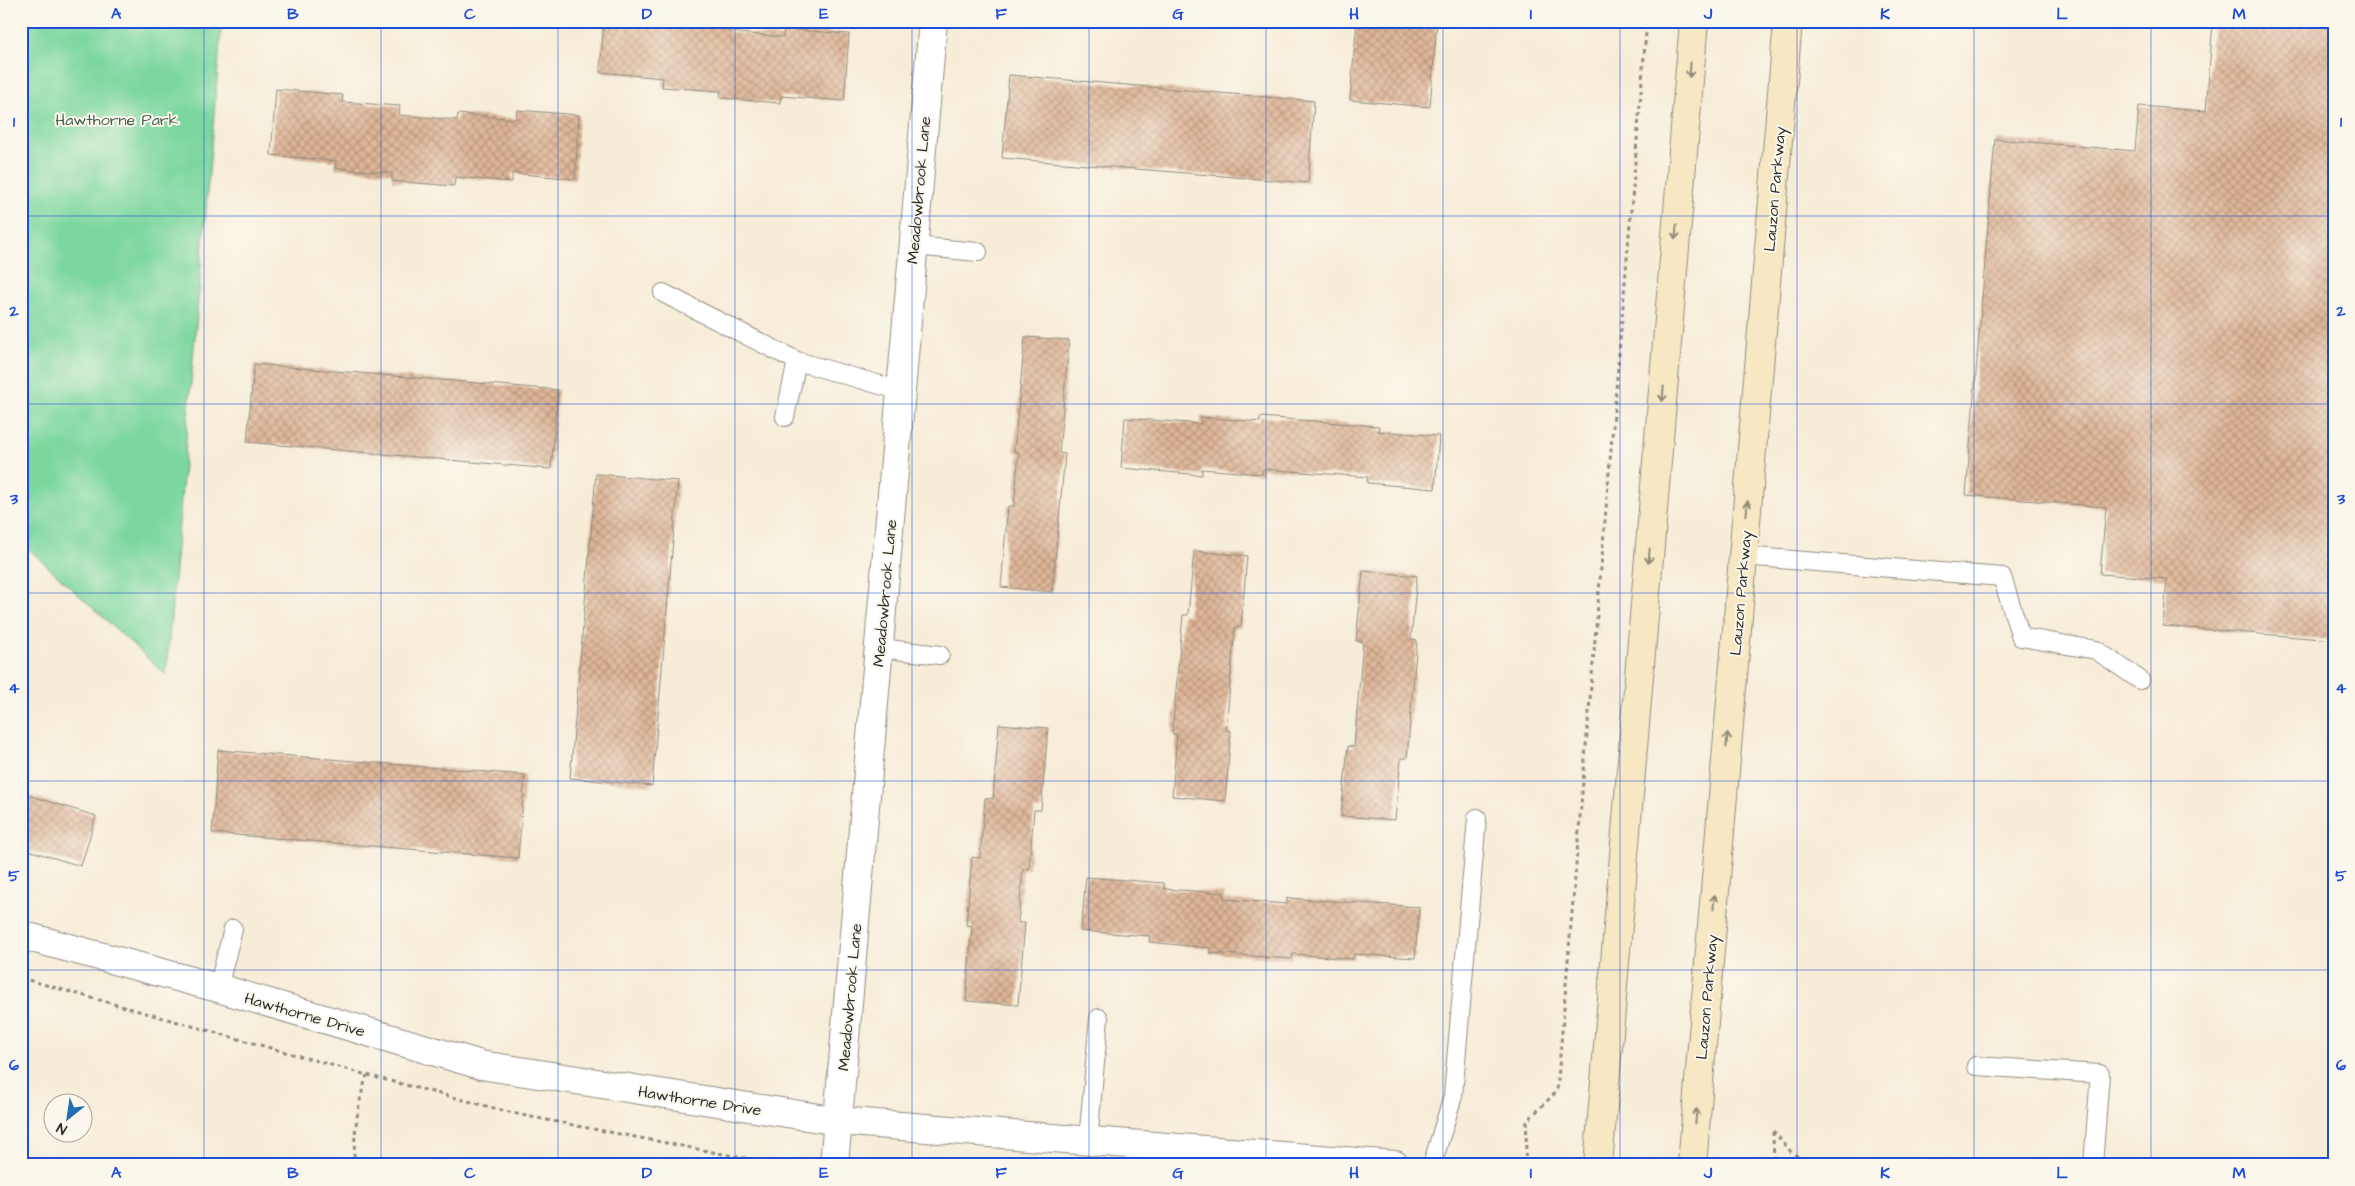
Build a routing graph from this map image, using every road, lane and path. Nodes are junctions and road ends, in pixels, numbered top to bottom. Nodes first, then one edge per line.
1 (933, 21) edge
2 (1647, 21) edge
3 (1694, 21) edge
4 (1788, 21) edge
5 (914, 246) junction
6 (978, 252) dead end
7 (663, 293) dead end
8 (797, 361) junction
9 (901, 391) junction
10 (785, 417) dead end
11 (1743, 556) junction
12 (879, 648) junction
13 (940, 655) dead end
14 (2140, 680) dead end
15 (1477, 818) dead end
16 (233, 929) dead end
17 (21, 935) edge
18 (218, 988) junction
19 (1099, 1018) dead end
20 (1976, 1066) dead end
21 (367, 1075) dead end
22 (838, 1122) junction
23 (1088, 1141) junction
24 (354, 1165) edge
25 (834, 1165) edge
26 (1395, 1165) edge
27 (1432, 1165) edge
28 (1525, 1165) edge
29 (1598, 1165) edge
30 (1692, 1165) edge
31 (1774, 1165) edge
32 (1817, 1165) edge
33 (2093, 1165) edge

1 - 5 street, Meadowbrook Lane
2 - 28 path
3 -> 29 main road
11 -> 4 main road, Lauzon Parkway
5 - 6 lane
5 - 9 street, Meadowbrook Lane
7 - 8 lane
8 - 9 lane
8 - 10 lane
9 - 12 street, Meadowbrook Lane
11 - 14 lane
30 -> 11 main road, Lauzon Parkway
12 - 13 lane
12 - 22 street, Meadowbrook Lane
15 - 27 lane
16 - 18 lane
17 - 18 street, Hawthorne Drive
18 - 22 street, Hawthorne Drive
19 - 23 lane
20 - 33 lane
21 - 24 path
22 - 23 street, Hawthorne Drive
22 - 25 street, Meadowbrook Lane
23 - 26 street, Hawthorne Drive
31 - 32 path

